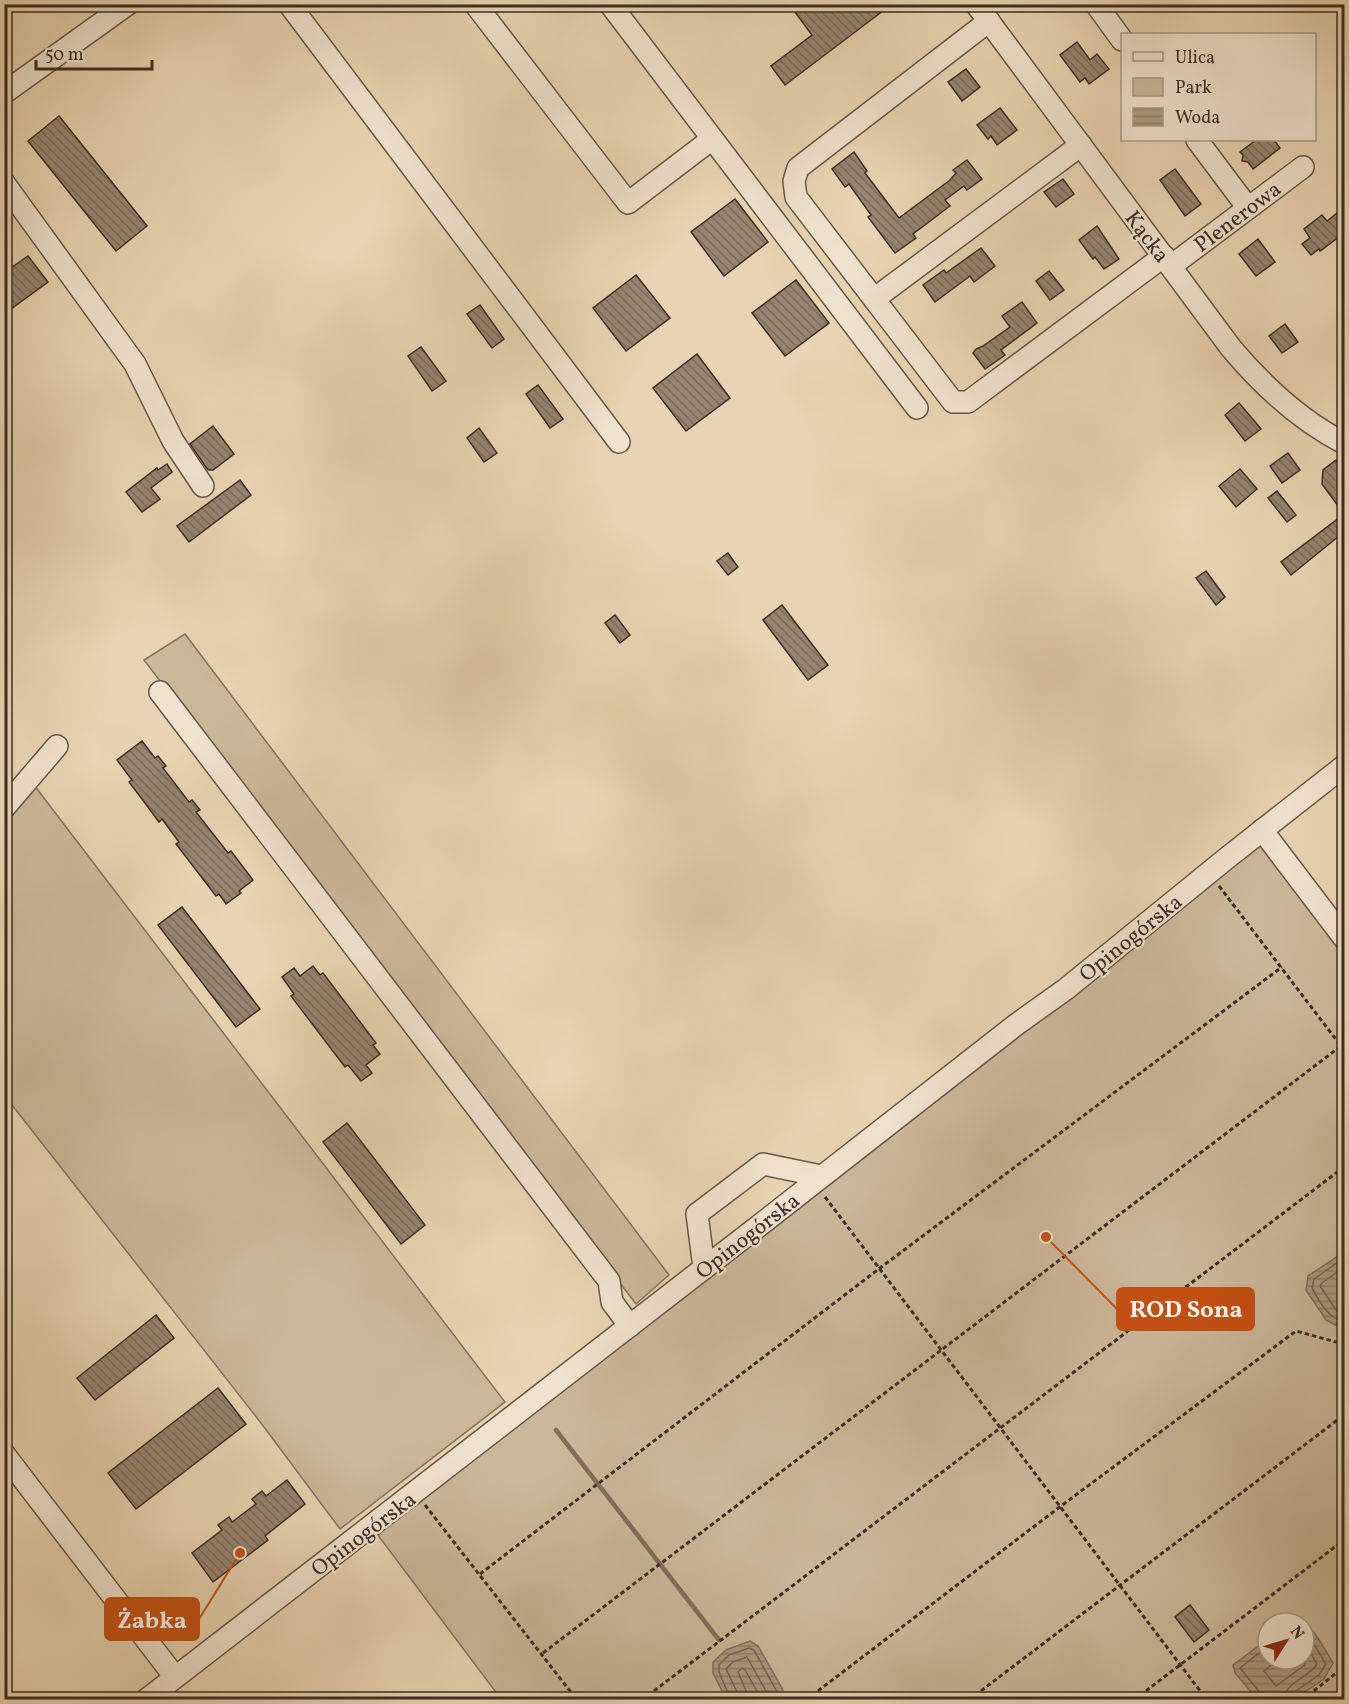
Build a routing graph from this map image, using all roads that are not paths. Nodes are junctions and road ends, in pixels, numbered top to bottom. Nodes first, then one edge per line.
1 (128, 4) edge
2 (289, 4) edge
3 (475, 4) edge
4 (610, 4) edge
5 (1096, 4) edge
6 (982, 13) edge
7 (1121, 39) edge
8 (4, 93) edge
9 (712, 139) junction
10 (1198, 141) edge
11 (1080, 145) junction
12 (1303, 167) dead end
13 (4, 183) edge
14 (1248, 208) junction
15 (1167, 261) junction
16 (874, 299) junction
17 (917, 408) dead end
18 (619, 442) dead end
19 (1344, 442) edge
20 (203, 486) dead end
21 (160, 692) dead end
22 (57, 746) dead end
23 (1344, 766) edge
24 (4, 808) edge
25 (1262, 830) junction
26 (1344, 938) edge
27 (818, 1180) junction
28 (704, 1268) junction
29 (630, 1326) junction
30 (4, 1454) edge
31 (175, 1677) junction
32 (146, 1700) edge

1 - 8 street
2 - 18 street
3 - 9 street
4 - 9 street
5 - 7 street
6 - 11 street, Kącka
6 - 16 street
9 - 17 street
10 - 14 street
11 - 15 street, Kącka
11 - 16 street
12 - 14 street, Plenerowa
13 - 20 street
14 - 15 street, Plenerowa
15 - 16 street, Plenerowa
15 - 19 street, Kącka
21 - 29 street
22 - 24 street
23 - 25 street, Opinogórska
25 - 26 street
25 - 27 street, Opinogórska
27 - 28 street, Opinogórska
27 - 28 street
28 - 29 street, Opinogórska
29 - 31 street, Opinogórska
30 - 31 street
31 - 32 street, Opinogórska

